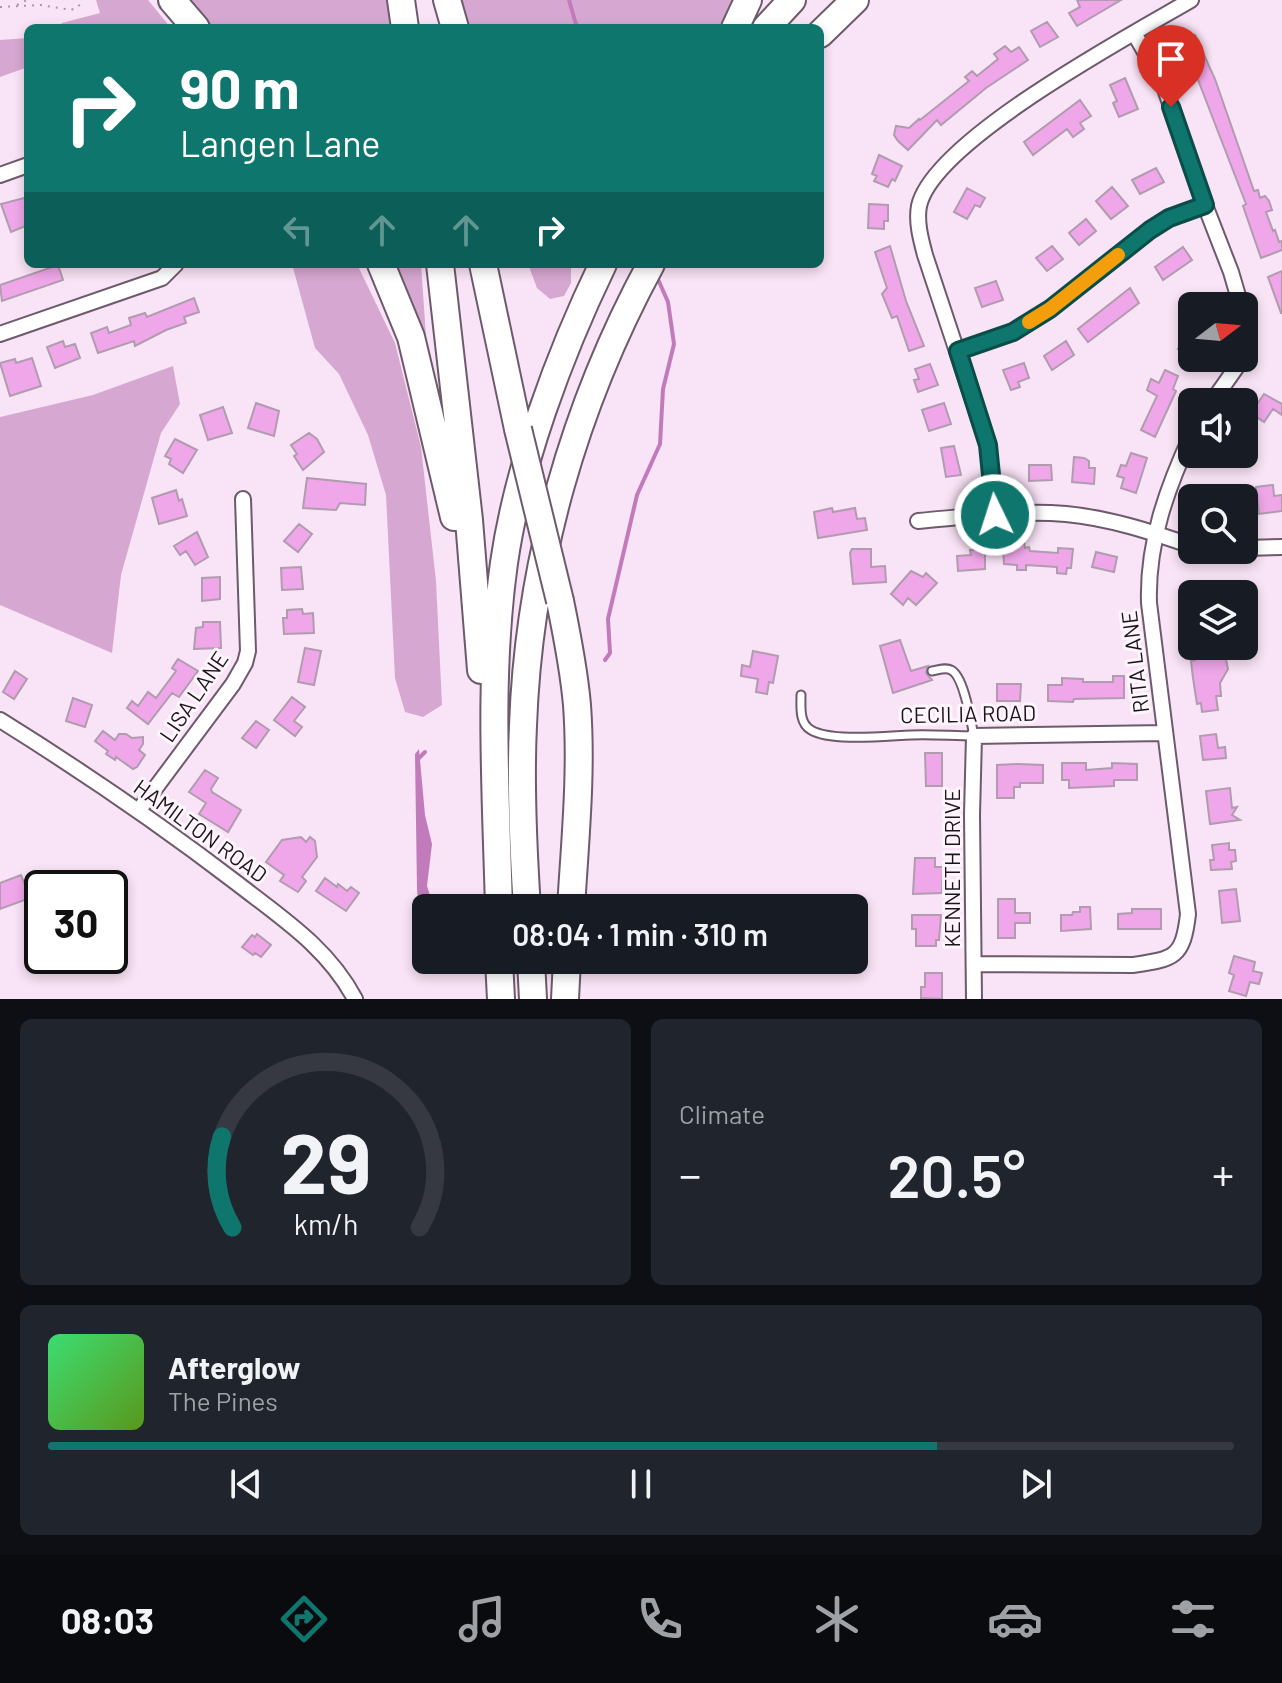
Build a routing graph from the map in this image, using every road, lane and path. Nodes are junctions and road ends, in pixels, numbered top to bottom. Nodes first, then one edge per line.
1 (27, 0) edge
2 (35, 0) edge
3 (83, 0) edge
4 (172, 0) edge
5 (401, 0) edge
6 (439, 0) edge
7 (447, 0) edge
8 (748, 0) edge
9 (792, 0) edge
10 (855, 0) edge
11 (1191, 0) edge
12 (41, 5) junction
13 (0, 7) edge
14 (15, 7) junction
15 (193, 24) edge
16 (404, 24) edge
17 (442, 24) edge
18 (454, 24) edge
19 (737, 24) edge
20 (770, 24) edge
21 (824, 30) edge
22 (1134, 33) junction
23 (24, 166) edge
24 (0, 175) edge
25 (1205, 205) junction
26 (173, 268) edge
27 (383, 268) edge
28 (440, 268) edge
29 (484, 268) edge
30 (601, 268) edge
31 (649, 268) edge
32 (1237, 292) edge
33 (0, 334) edge
34 (958, 351) junction
35 (1178, 464) edge
36 (243, 499) dead end
37 (995, 515) junction
38 (918, 521) dead end
39 (1155, 533) junction
40 (1178, 541) edge
41 (1282, 547) edge
42 (1258, 548) edge
43 (478, 626) junction
44 (932, 671) dead end
45 (801, 695) dead end
46 (0, 720) edge
47 (1165, 733) junction
48 (974, 736) junction
49 (139, 810) junction
50 (496, 894) edge
51 (497, 894) edge
52 (526, 894) edge
53 (572, 894) edge
54 (974, 964) junction
55 (500, 974) edge
56 (532, 974) edge
57 (566, 974) edge
58 (355, 999) edge
59 (501, 999) edge
60 (533, 999) edge
61 (565, 999) edge
62 (974, 999) edge

1 - 14 path
2 - 12 path
3 - 12 path
4 - 15 highway
5 - 16 highway
6 - 17 highway
7 - 18 highway
8 - 19 highway
9 - 20 highway
10 - 21 highway
11 - 22 street
12 - 14 path
13 - 14 path
22 - 25 street
22 - 34 street
23 - 24 street
25 - 32 street
25 - 34 street
26 - 33 street
27 - 43 highway
28 - 43 highway
29 - 53 highway, bridge
30 - 51 highway
31 - 52 highway
34 - 37 street
35 - 39 street, RITA LANE
36 - 49 street, LISA LANE
37 - 38 street
37 - 39 street
39 - 40 street
39 - 47 street, RITA LANE
41 - 42 street
43 - 50 highway
44 - 48 lane
45 - 48 lane, CECILIA ROAD
46 - 49 street, HAMILTON ROAD
47 - 48 street, CECILIA ROAD
47 - 54 street, RITA LANE
48 - 54 street, KENNETH DRIVE
49 - 58 street, HAMILTON ROAD
54 - 62 street, KENNETH DRIVE
55 - 59 highway
56 - 60 highway
57 - 61 highway

